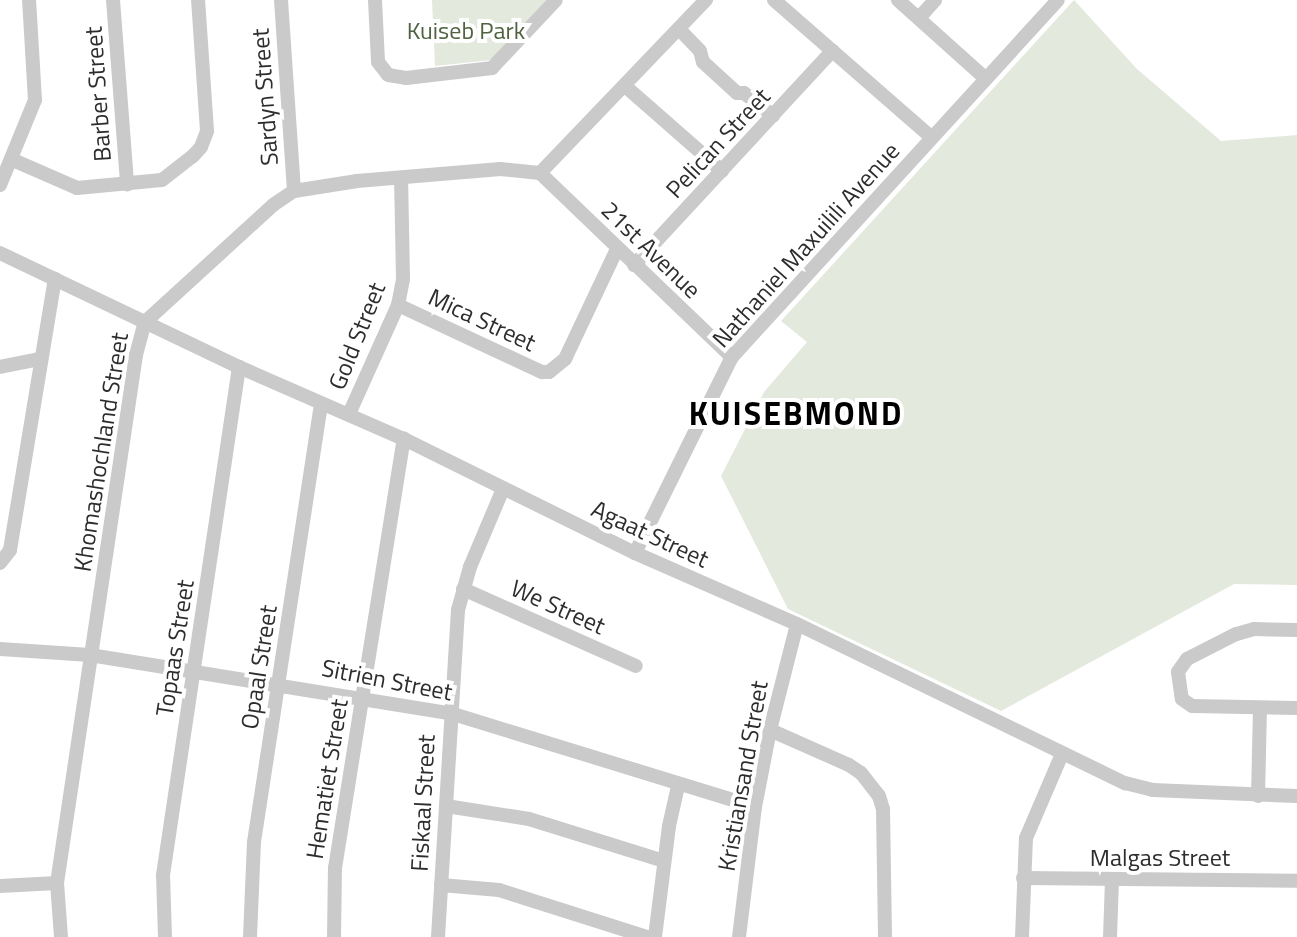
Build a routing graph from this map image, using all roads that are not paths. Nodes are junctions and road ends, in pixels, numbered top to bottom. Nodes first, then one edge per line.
1 (29, 0) edge
2 (113, 0) edge
3 (198, 0) edge
4 (281, 0) edge
5 (375, 0) edge
6 (556, 0) edge
7 (706, 0) edge
8 (774, 0) edge
9 (898, 0) edge
10 (935, 0) edge
11 (1058, 0) edge
12 (919, 18) junction
13 (679, 29) junction
14 (832, 51) junction
15 (986, 79) junction
16 (625, 86) junction
17 (773, 116) junction
18 (931, 137) junction
19 (13, 160) junction
20 (722, 171) junction
21 (540, 173) junction
22 (401, 178) junction
23 (127, 184) junction
24 (0, 185) edge
25 (294, 191) junction
26 (617, 249) junction
27 (0, 253) edge
28 (634, 265) junction
29 (55, 279) junction
30 (398, 305) junction
31 (145, 322) junction
32 (732, 357) junction
33 (40, 359) junction
34 (0, 367) edge
35 (239, 367) junction
36 (321, 404) junction
37 (349, 414) junction
38 (404, 439) junction
39 (503, 489) junction
40 (635, 553) junction
41 (0, 563) edge
42 (463, 589) junction
43 (797, 624) junction
44 (1297, 630) edge
45 (0, 649) edge
46 (90, 655) junction
47 (636, 666) dead end
48 (194, 673) junction
49 (279, 683) junction
50 (362, 696) junction
51 (1260, 708) junction
52 (1297, 708) edge
53 (450, 713) junction
54 (770, 730) junction
55 (1062, 754) junction
56 (678, 786) junction
57 (1258, 796) junction
58 (1297, 796) edge
59 (446, 806) junction
60 (755, 807) junction
61 (664, 861) junction
62 (1023, 878) junction
63 (1112, 881) junction
64 (1297, 881) edge
65 (57, 883) junction
66 (441, 885) junction
67 (0, 886) edge
68 (61, 937) edge
69 (165, 937) edge
70 (250, 937) edge
71 (334, 937) edge
72 (438, 937) edge
73 (647, 937) edge
74 (655, 937) edge
75 (739, 937) edge
76 (885, 937) edge
77 (1022, 937) edge
78 (1110, 937) edge

1 - 19 street
2 - 23 street, Barber Street
3 - 23 street
4 - 25 street, Sardyn Street
5 - 6 street
7 - 13 street
8 - 14 street
9 - 12 street
10 - 12 street
11 - 15 street, Nathaniel Maxuilili Avenue
12 - 15 street
13 - 16 street
13 - 17 street
14 - 17 street, Pelican Street
14 - 18 street
15 - 18 street, Nathaniel Maxuilili Avenue
16 - 20 street
16 - 21 street
17 - 20 street, Pelican Street
18 - 32 street, Nathaniel Maxuilili Avenue
19 - 23 street
19 - 24 street
20 - 28 street, Pelican Street
21 - 22 street, Khomashochland Street
21 - 26 street, 21st Avenue
22 - 25 street, Khomashochland Street
22 - 30 street, Gold Street
25 - 31 street, Khomashochland Street
26 - 28 street, 21st Avenue
26 - 30 street, Mica Street
27 - 29 street, Agaat Street
28 - 32 street, 21st Avenue
29 - 31 street, Agaat Street
29 - 33 street
30 - 37 street, Gold Street
31 - 35 street, Agaat Street
31 - 46 street, Khomashochland Street
32 - 40 street, Nathaniel Maxuilili Avenue
33 - 34 street
33 - 41 street
35 - 36 street, Agaat Street
35 - 48 street, Topaas Street
36 - 37 street, Agaat Street
36 - 49 street, Opaal Street
37 - 38 street, Agaat Street
38 - 39 street, Agaat Street
38 - 50 street, Hematiet Street
39 - 40 street, Agaat Street
39 - 42 street, Fiskaal Street
40 - 43 street, Agaat Street
42 - 47 street, We Street
42 - 53 street, Fiskaal Street
43 - 54 street, Kristiansand Street
43 - 55 street, Agaat Street
44 - 51 street
45 - 46 street, Sitrien Street
46 - 48 street, Sitrien Street
46 - 65 street, Khomashochland Street
48 - 49 street, Sitrien Street
48 - 69 street, Topaas Street
49 - 50 street, Sitrien Street
49 - 70 street, Opaal Street
50 - 53 street, Sitrien Street
50 - 71 street, Hematiet Street
51 - 52 street
51 - 57 street
53 - 56 street, Sitrien Street
53 - 59 street, Fiskaal Street
54 - 60 street, Kristiansand Street
54 - 76 street
55 - 57 street, Agaat Street
55 - 62 street
56 - 60 street, Sitrien Street
56 - 61 street
57 - 58 street, Agaat Street
59 - 61 street
59 - 66 street, Fiskaal Street
60 - 75 street, Kristiansand Street
61 - 74 street
62 - 63 street, Malgas Street
62 - 77 street
63 - 64 street, Malgas Street
63 - 78 street
65 - 67 street
65 - 68 street, Khomashochland Street
66 - 72 street, Fiskaal Street
66 - 73 street

